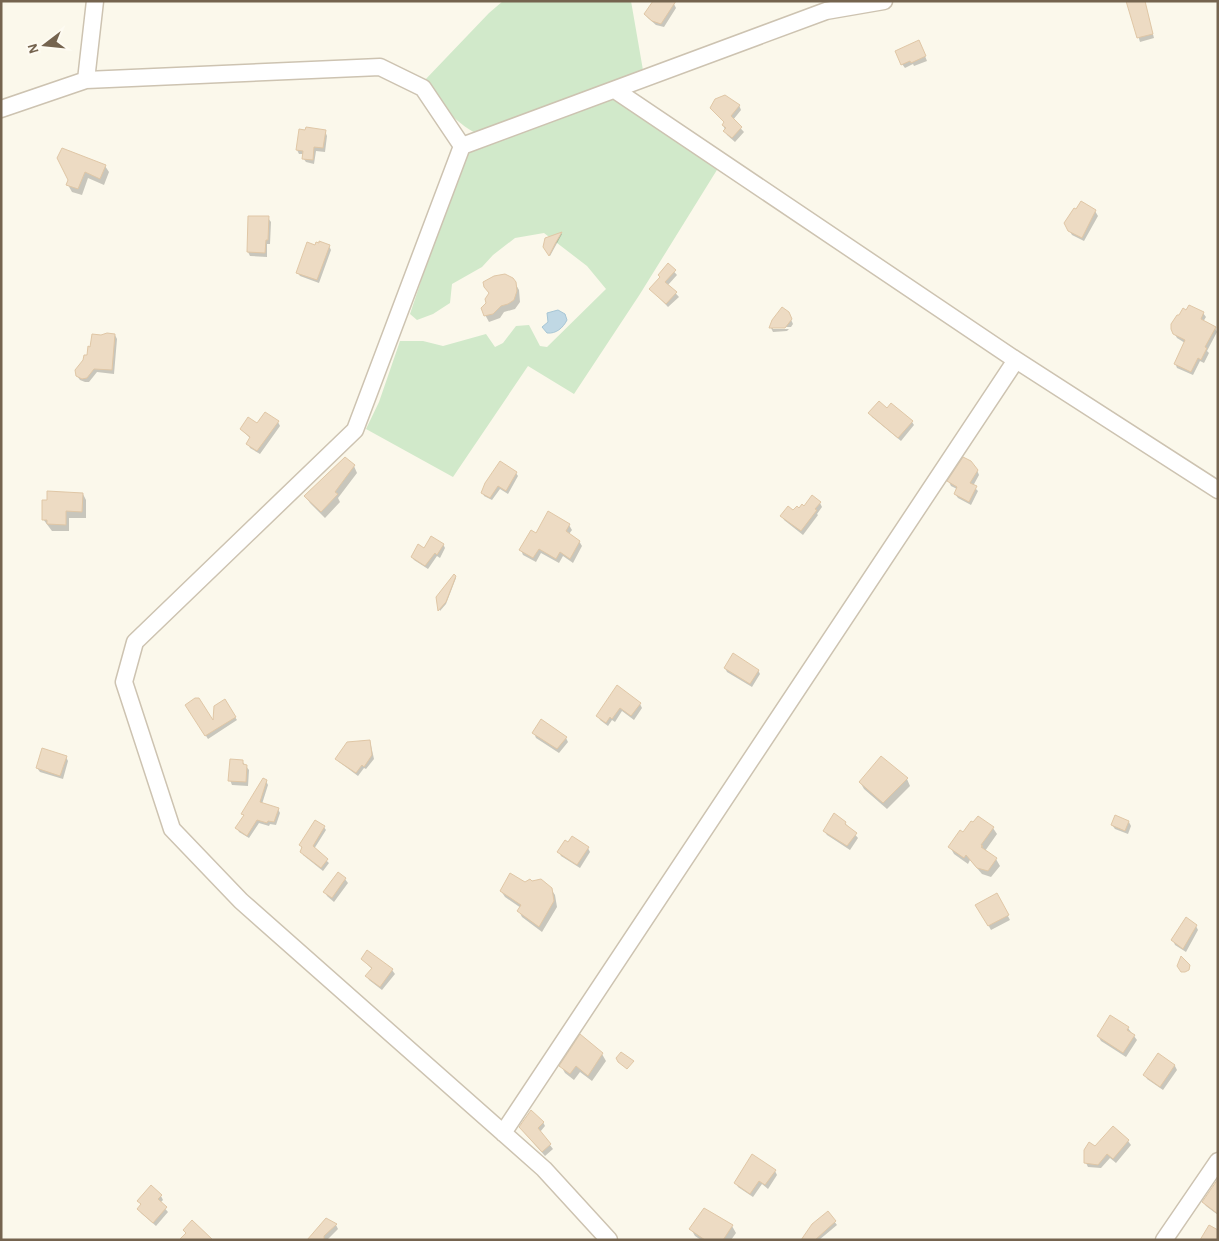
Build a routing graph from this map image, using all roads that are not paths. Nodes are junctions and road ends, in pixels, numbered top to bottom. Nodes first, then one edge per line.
1 (95, 1) edge
2 (884, 1) edge
3 (86, 80) junction
4 (615, 90) junction
5 (1, 109) edge
6 (462, 146) junction
7 (1016, 360) junction
8 (1218, 490) edge
9 (503, 1133) junction
10 (1218, 1161) edge
11 (609, 1240) edge
12 (1164, 1240) edge

1 - 3 street
2 - 4 street
3 - 5 street
3 - 6 street
4 - 6 street
4 - 7 street
6 - 9 street
7 - 8 street
7 - 9 street
9 - 11 street
10 - 12 street

